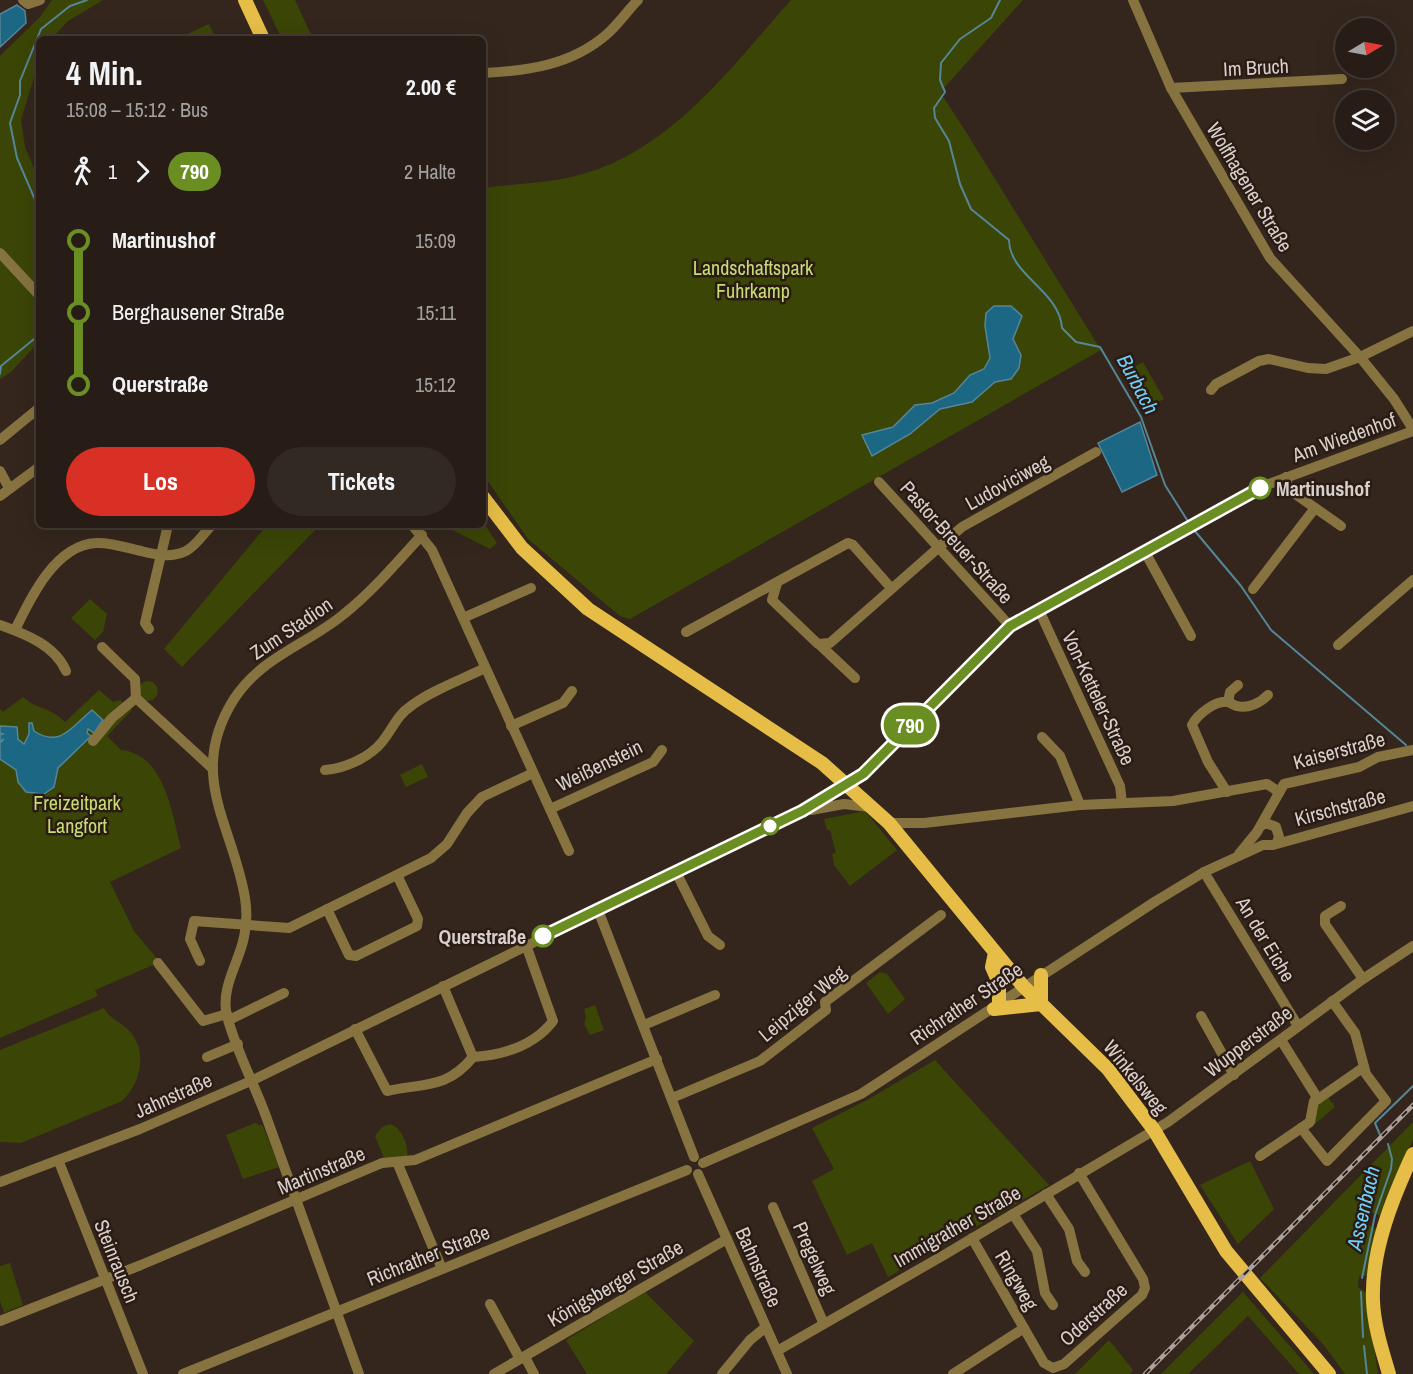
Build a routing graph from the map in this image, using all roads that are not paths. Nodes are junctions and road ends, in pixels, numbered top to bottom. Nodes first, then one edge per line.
1 (23, 0) edge
2 (40, 0) edge
3 (245, 0) edge
4 (638, 0) edge
5 (1133, 0) edge
6 (262, 36) edge
7 (486, 73) edge
8 (1342, 80) dead end
9 (1171, 88) junction
10 (0, 253) edge
11 (36, 292) edge
12 (1413, 331) edge
13 (1360, 357) junction
14 (1211, 390) dead end
15 (36, 410) edge
16 (1413, 430) edge
17 (0, 440) edge
18 (1096, 452) dead end
19 (36, 469) edge
20 (0, 471) edge
21 (1286, 477) junction
22 (879, 482) dead end
23 (9, 488) junction
24 (0, 496) edge
25 (486, 501) edge
26 (1315, 508) junction
27 (1341, 526) dead end
28 (167, 528) edge
29 (209, 528) edge
30 (415, 528) edge
31 (422, 535) junction
32 (938, 547) junction
33 (1145, 552) junction
34 (160, 555) junction
35 (1412, 581) edge
36 (777, 583) junction
37 (531, 588) dead end
38 (891, 588) junction
39 (1253, 589) dead end
40 (1039, 610) junction
41 (462, 618) junction
42 (0, 625) edge
43 (1010, 626) junction
44 (149, 629) dead end
45 (15, 630) junction
46 (686, 632) dead end
47 (1191, 636) dead end
48 (1338, 645) dead end
49 (821, 646) junction
50 (102, 647) dead end
51 (485, 668) junction
52 (66, 671) dead end
53 (855, 678) dead end
54 (1238, 685) dead end
55 (572, 691) dead end
56 (1268, 695) dead end
57 (135, 698) junction
58 (1228, 702) junction
59 (511, 726) junction
60 (1042, 737) dead end
61 (93, 741) dead end
62 (662, 750) dead end
63 (1413, 750) edge
64 (213, 769) junction
65 (326, 770) dead end
66 (533, 773) junction
67 (847, 784) junction
68 (1227, 792) junction
69 (1280, 792) junction
70 (1122, 803) junction
71 (1273, 804) junction
72 (1080, 805) junction
73 (1413, 806) edge
74 (871, 807) junction
75 (550, 809) junction
76 (802, 811) junction
77 (889, 823) junction
78 (924, 823) junction
79 (1274, 825) junction
80 (1259, 829) junction
81 (904, 842) junction
82 (1277, 842) junction
83 (1263, 845) junction
84 (570, 851) dead end
85 (1239, 854) junction
86 (676, 872) junction
87 (1204, 872) junction
88 (398, 875) junction
89 (1341, 906) dead end
90 (327, 909) junction
91 (598, 910) junction
92 (941, 915) dead end
93 (246, 926) junction
94 (526, 945) junction
95 (720, 945) dead end
96 (1413, 946) edge
97 (995, 953) junction
98 (200, 961) dead end
99 (158, 963) dead end
100 (1041, 975) junction
101 (1363, 979) junction
102 (444, 986) junction
103 (1023, 986) junction
104 (284, 993) dead end
105 (715, 995) dead end
106 (1332, 1001) junction
107 (1041, 1004) junction
108 (996, 1007) junction
109 (1201, 1016) dead end
110 (228, 1017) junction
111 (644, 1025) junction
112 (1298, 1026) junction
113 (355, 1029) junction
114 (1281, 1040) junction
115 (238, 1044) junction
116 (207, 1057) dead end
117 (472, 1057) junction
118 (657, 1059) junction
119 (1364, 1067) junction
120 (1234, 1075) junction
121 (253, 1080) junction
122 (672, 1098) junction
123 (1318, 1099) junction
124 (1301, 1128) junction
125 (1154, 1130) junction
126 (1413, 1154) edge
127 (1260, 1156) dead end
128 (699, 1160) junction
129 (59, 1162) junction
130 (397, 1162) junction
131 (687, 1170) junction
132 (1079, 1173) junction
133 (698, 1174) junction
134 (0, 1182) edge
135 (1046, 1194) junction
136 (297, 1200) junction
137 (773, 1207) dead end
138 (1013, 1214) junction
139 (972, 1238) junction
140 (727, 1239) junction
141 (442, 1269) junction
142 (1085, 1272) dead end
143 (106, 1280) junction
144 (490, 1304) dead end
145 (1053, 1305) dead end
146 (337, 1312) junction
147 (0, 1321) edge
148 (823, 1322) junction
149 (766, 1327) junction
150 (1024, 1329) junction
151 (777, 1351) junction
152 (523, 1358) junction
153 (143, 1374) edge
154 (183, 1374) edge
155 (359, 1374) edge
156 (494, 1374) edge
157 (534, 1374) edge
158 (722, 1374) edge
159 (787, 1374) edge
160 (953, 1374) edge
161 (1329, 1374) edge
162 (1389, 1374) edge

1 - 2 street
3 - 6 main road
4 - 7 street
5 - 9 street, Wolfhagener Straße
8 - 9 street, Im Bruch
9 - 13 street, Wolfhagener Straße
10 - 11 street
12 - 13 street
13 - 14 street
13 - 16 street, Wolfhagener Straße
15 - 17 street
16 - 21 street, Am Wiedenhof
18 - 32 street, Ludoviciweg
19 - 23 street
20 - 23 street
21 - 26 street
21 - 33 street, Am Wiedenhof
22 - 32 street, Pastor-Breuer-Straße
23 - 24 street
25 - 67 main road, Winkelsweg
26 - 27 street
26 - 39 street
28 - 34 street
29 - 34 street
30 - 31 street, Weißenstein
31 - 41 street, Weißenstein
31 - 64 street, Zum Stadion
32 - 38 street, Ludoviciweg
32 - 43 street, Pastor-Breuer-Straße
33 - 40 street, Am Wiedenhof
33 - 47 street
34 - 44 street
34 - 45 street
35 - 48 street
36 - 38 street
36 - 46 street
36 - 49 street
37 - 41 street
38 - 49 street, Ludoviciweg
40 - 43 street, Jahnstraße
40 - 70 street, Von-Ketteler-Straße
41 - 51 street, Weißenstein
42 - 45 street
43 - 67 street, Jahnstraße
45 - 52 street
49 - 53 street
50 - 57 street
51 - 59 street, Weißenstein
51 - 65 street
54 - 58 street
55 - 59 street
56 - 58 street
57 - 61 street
57 - 64 street
58 - 68 street
59 - 66 street, Weißenstein
60 - 72 street
62 - 75 street, Weißenstein
63 - 69 street, Kaiserstraße
64 - 93 street, Zum Stadion
66 - 75 street, Weißenstein
66 - 88 street
67 - 74 main road, Winkelsweg
67 - 76 street, Jahnstraße
68 - 69 street
68 - 70 street
69 - 71 street, Richrather Straße
70 - 72 street
71 - 79 street
71 - 80 street, Richrather Straße
72 - 78 street
73 - 82 street, Kirschstraße
74 - 76 street, Jahnstraße
74 - 77 main road, Winkelsweg
75 - 84 street, Weißenstein
76 - 86 street, Jahnstraße
77 - 78 street
77 - 81 main road, Winkelsweg
78 - 81 street
79 - 80 street
79 - 82 street
80 - 83 street
80 - 85 street, Richrather Straße
81 - 97 main road, Winkelsweg
82 - 83 street
83 - 85 street, Richrather Straße
85 - 87 street, Richrather Straße
86 - 91 street, Jahnstraße
86 - 95 street
87 - 100 street, Richrather Straße
87 - 112 street, An der Eiche
88 - 90 street
88 - 90 street
89 - 101 street
90 - 93 street
91 - 94 street, Jahnstraße
91 - 111 street
92 - 122 street, Leipziger Weg
93 - 98 street
93 - 110 street, Zum Stadion
94 - 102 street, Jahnstraße
94 - 117 street
96 - 101 street, Wupperstraße
97 - 103 main road, Winkelsweg
97 - 108 main road
99 - 110 street
100 - 103 street, Richrather Straße
100 - 107 main road
101 - 106 street, Wupperstraße
102 - 113 street, Jahnstraße
102 - 117 street
103 - 107 main road, Winkelsweg
103 - 108 street, Richrather Straße
104 - 110 street
105 - 111 street
106 - 112 street, Wupperstraße
106 - 119 street
107 - 108 main road
107 - 125 main road, Winkelsweg
108 - 128 street, Richrather Straße
109 - 120 street
110 - 115 street, Zum Stadion
111 - 118 street
112 - 114 street, Wupperstraße
113 - 117 street
113 - 121 street, Jahnstraße
114 - 120 street, Wupperstraße
114 - 123 street
115 - 116 street
115 - 121 street, Zum Stadion
118 - 122 street
118 - 130 street, Martinstraße
119 - 123 street
119 - 124 street
120 - 125 street, Wupperstraße
121 - 129 street, Jahnstraße
121 - 136 street, Zum Stadion
122 - 128 street
123 - 124 street
124 - 127 street
125 - 132 street, Immigrather Straße
125 - 161 main road, Winkelsweg
126 - 162 main road
128 - 131 street
128 - 133 street
129 - 134 street, Jahnstraße
129 - 143 street, Steinrausch
130 - 136 street, Martinstraße
130 - 141 street
131 - 133 street
131 - 141 street, Richrather Straße
132 - 135 street, Immigrather Straße
132 - 150 street, Oderstraße
133 - 140 street, Bahnstraße
135 - 138 street, Immigrather Straße
135 - 142 street
136 - 143 street, Martinstraße
136 - 146 street, Zum Stadion
137 - 148 street, Pregelweg
138 - 139 street, Immigrather Straße
138 - 145 street
139 - 148 street, Immigrather Straße
139 - 150 street, Ringweg
140 - 149 street, Bahnstraße
140 - 152 street, Königsberger Straße
141 - 146 street, Richrather Straße
143 - 147 street, Martinstraße
143 - 153 street, Steinrausch
144 - 152 street
146 - 154 street, Richrather Straße
146 - 155 street, Zum Stadion
148 - 151 street, Immigrather Straße
149 - 151 street, Bahnstraße
149 - 158 street
150 - 160 street, Ringweg
151 - 159 street, Bahnstraße
152 - 156 street, Königsberger Straße
152 - 157 street

